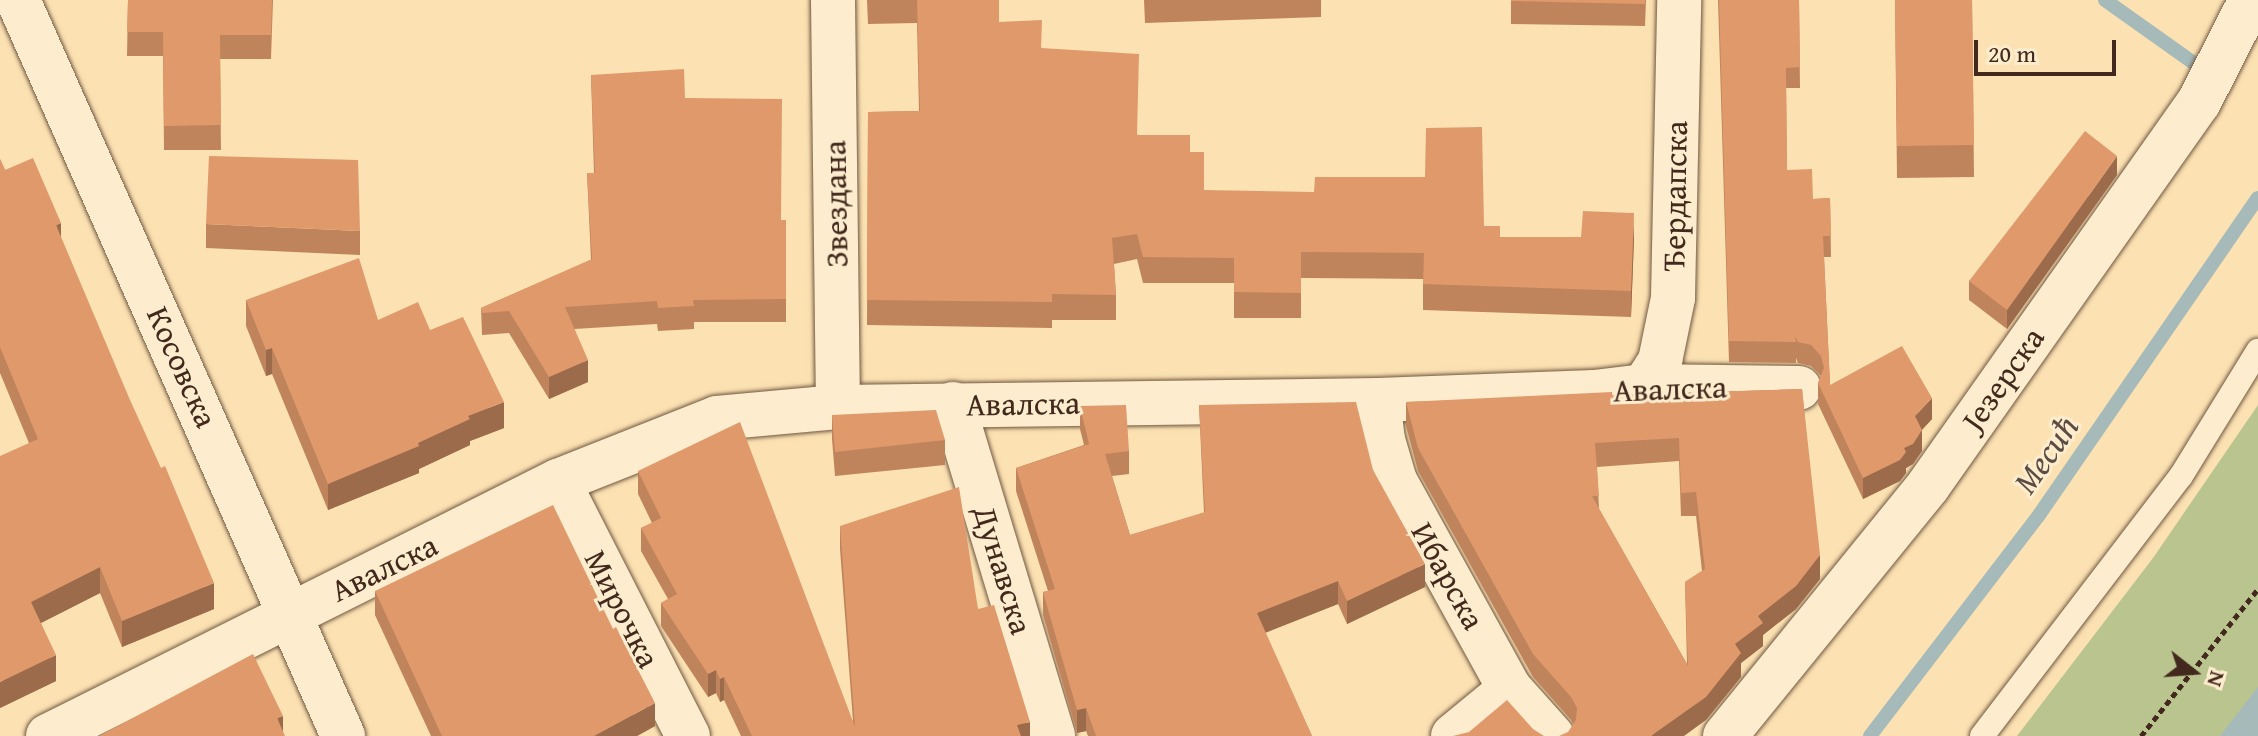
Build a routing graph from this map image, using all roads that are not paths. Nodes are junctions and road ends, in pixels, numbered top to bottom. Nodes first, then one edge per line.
1 (18, 0) edge
2 (833, 0) edge
3 (1679, 0) edge
4 (2251, 0) edge
5 (2258, 351) edge
6 (1644, 386) junction
7 (1799, 388) edge
8 (1378, 400) junction
9 (953, 404) junction
10 (838, 407) junction
11 (558, 481) junction
12 (290, 615) junction
13 (1510, 689) junction
14 (48, 736) edge
15 (343, 736) edge
16 (688, 736) edge
17 (1053, 736) edge
18 (1453, 736) edge
19 (1552, 736) edge
20 (1725, 736) edge
21 (1982, 736) edge

1 - 12 street, Косовска
2 - 10 street, Звездана
3 - 6 street, Ђердапска
4 - 20 street, Језерска
5 - 21 lane
6 - 7 street, Авалска
6 - 8 street, Авалска
8 - 9 street, Авалска
8 - 13 street, Ибарска
9 - 10 street, Авалска
9 - 17 street, Дунавска
10 - 11 street, Авалска
11 - 12 street, Авалска
11 - 16 street, Мирочка
12 - 14 street, Авалска
12 - 15 street, Косовска
13 - 18 street
13 - 19 street, Ибарска

